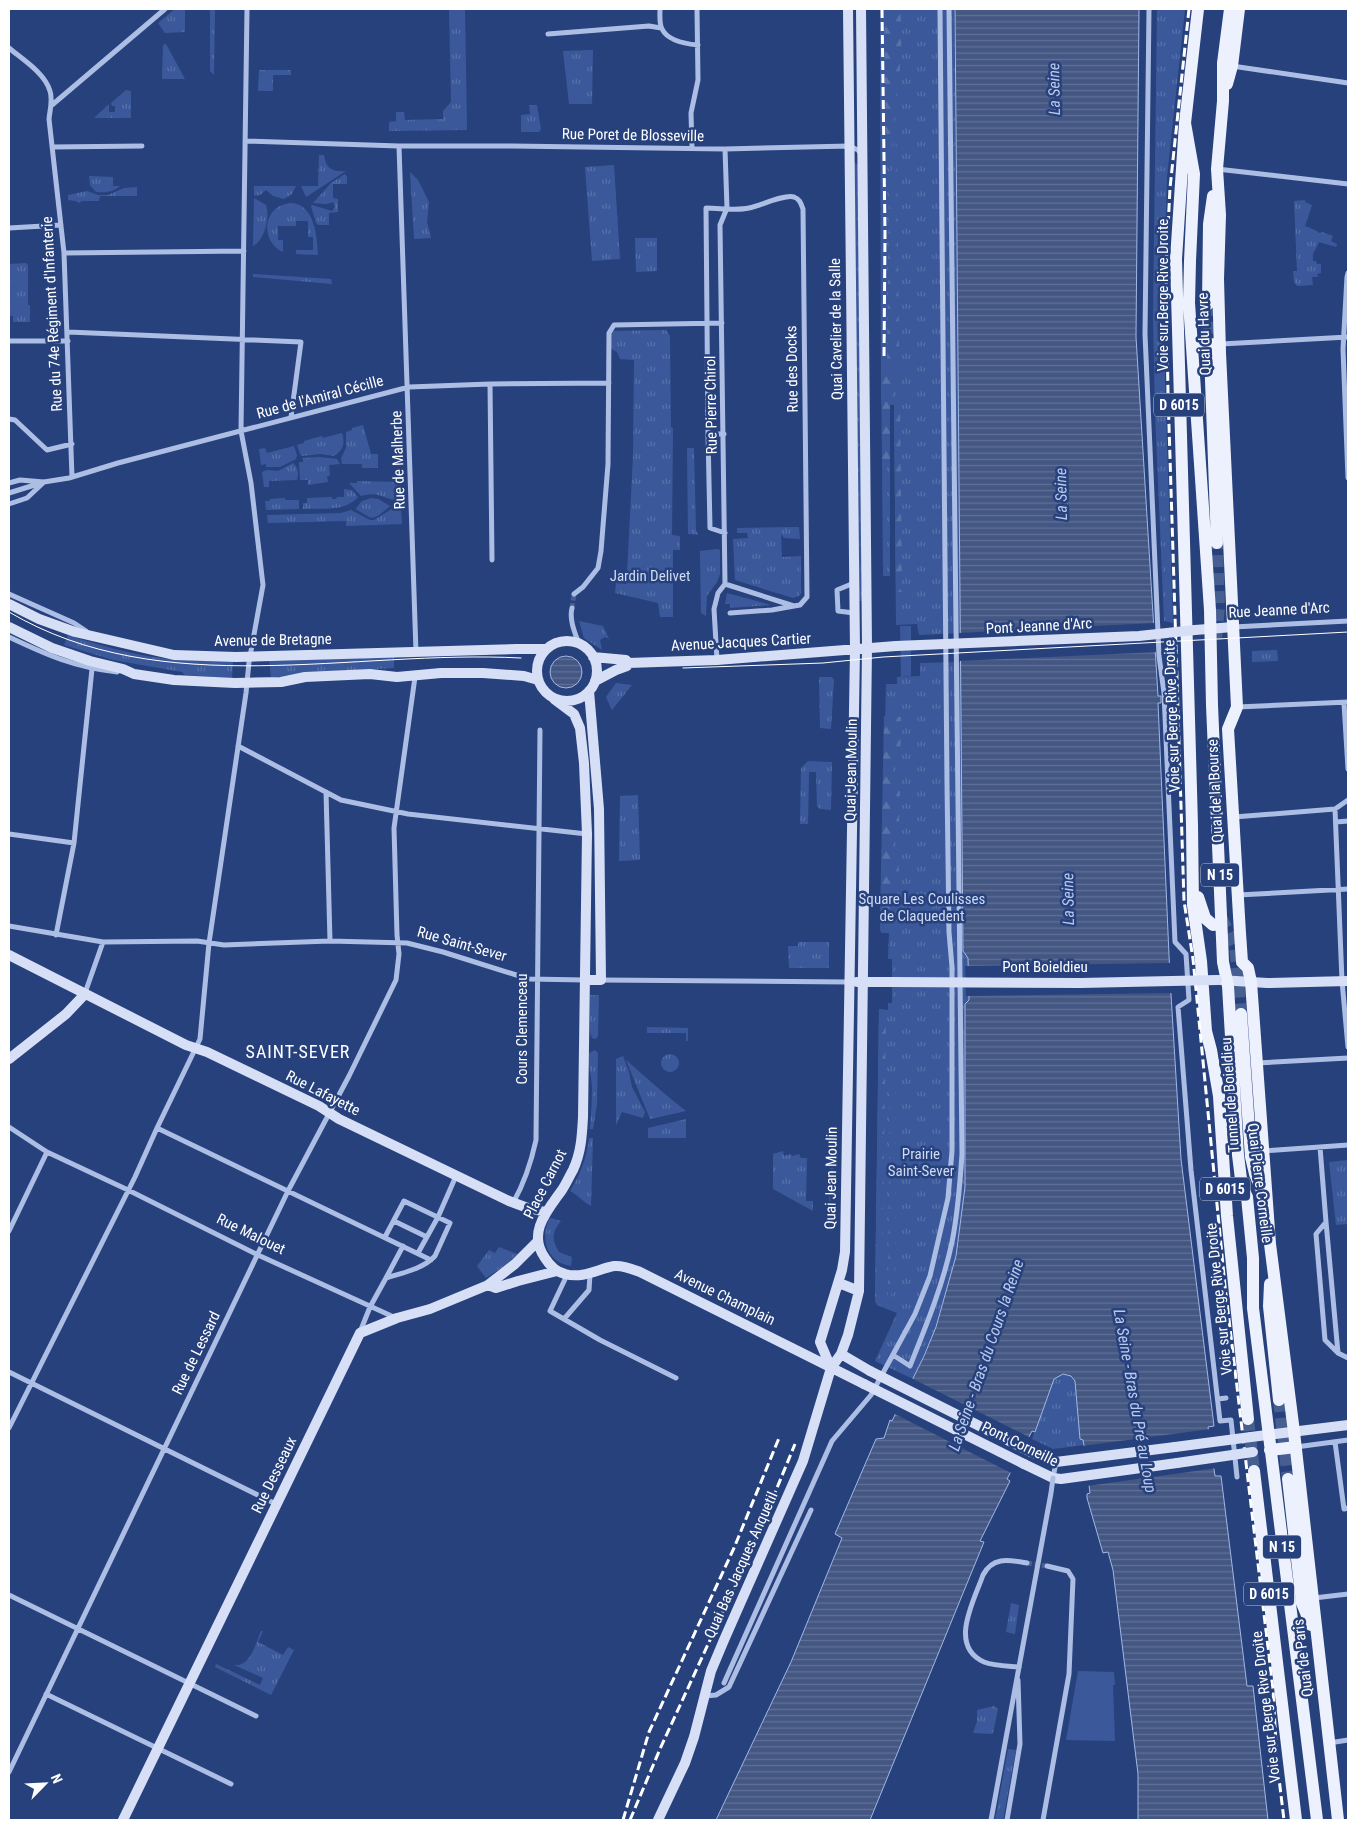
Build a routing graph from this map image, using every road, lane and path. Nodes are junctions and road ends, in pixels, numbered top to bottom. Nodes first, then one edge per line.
1 (165, 9) edge
2 (247, 9) edge
3 (660, 9) edge
4 (697, 9) edge
5 (848, 9) edge
6 (861, 9) edge
7 (940, 9) edge
8 (949, 9) edge
9 (1148, 9) edge
10 (1198, 9) edge
11 (1230, 9) edge
12 (1239, 9) edge
13 (661, 28) junction
14 (548, 34) dead end
15 (698, 44) junction
16 (9, 48) edge
17 (1232, 66) junction
18 (1348, 83) edge
19 (1223, 101) junction
20 (52, 105) junction
21 (1185, 122) junction
22 (245, 141) junction
23 (142, 146) dead end
24 (399, 146) junction
25 (849, 146) junction
26 (52, 147) junction
27 (692, 148) junction
28 (725, 149) junction
29 (862, 157) junction
30 (1217, 169) junction
31 (1348, 184) edge
32 (727, 208) junction
33 (61, 225) junction
34 (9, 228) edge
35 (244, 252) junction
36 (64, 253) junction
37 (1348, 273) edge
38 (1208, 304) tunnel mouth
39 (707, 323) junction
40 (722, 323) junction
41 (68, 332) junction
42 (1346, 337) edge
43 (242, 339) junction
44 (9, 341) edge
45 (68, 341) junction
46 (1220, 344) junction
47 (1193, 345) junction
48 (1210, 354) tunnel mouth
49 (609, 383) junction
50 (490, 384) junction
51 (408, 388) junction
52 (291, 418) junction
53 (9, 419) edge
54 (241, 431) junction
55 (708, 434) junction
56 (724, 434) junction
57 (72, 444) junction
58 (72, 477) junction
59 (1348, 478) edge
60 (44, 482) junction
61 (9, 483) edge
62 (9, 493) edge
63 (9, 504) edge
64 (725, 533) junction
65 (1217, 543) tunnel mouth
66 (492, 560) dead end
67 (1207, 565) junction
68 (1230, 565) junction
69 (854, 583) junction
70 (1231, 583) junction
71 (725, 584) junction
72 (1208, 584) junction
73 (9, 594) edge
74 (574, 594) tunnel mouth
75 (9, 604) edge
76 (794, 606) junction
77 (571, 611) tunnel mouth
78 (730, 613) dead end
79 (854, 613) junction
80 (1348, 621) edge
81 (1233, 627) junction
82 (9, 628) edge
83 (1211, 629) junction
84 (9, 636) edge
85 (94, 637) junction
86 (579, 644) junction
87 (867, 648) junction
88 (546, 649) junction
89 (854, 650) junction
90 (416, 652) junction
91 (250, 657) junction
92 (593, 657) junction
93 (717, 660) junction
94 (628, 663) junction
95 (92, 669) junction
96 (134, 674) junction
97 (415, 677) junction
98 (538, 680) junction
99 (595, 681) junction
100 (247, 682) junction
101 (589, 691) junction
102 (554, 699) junction
103 (1346, 702) edge
104 (1235, 709) junction
105 (1212, 712) junction
106 (540, 730) dead end
107 (238, 746) junction
108 (1348, 768) edge
109 (326, 792) junction
110 (1348, 800) edge
111 (1335, 809) junction
112 (1217, 810) joint
113 (396, 812) junction
114 (1233, 817) junction
115 (1348, 821) edge
116 (1336, 822) junction
117 (1192, 825) junction
118 (540, 829) junction
119 (9, 834) edge
120 (588, 834) junction
121 (74, 843) junction
122 (1338, 890) junction
123 (1348, 890) edge
124 (1238, 895) junction
125 (1213, 925) tunnel mouth
126 (9, 926) edge
127 (56, 935) junction
128 (330, 941) junction
129 (102, 942) junction
130 (209, 943) junction
131 (399, 944) junction
132 (9, 956) edge
133 (537, 979) junction
134 (586, 980) junction
135 (601, 980) junction
136 (1222, 980) junction
137 (1345, 981) edge
138 (849, 982) junction
139 (863, 982) junction
140 (1251, 982) junction
141 (85, 994) junction
142 (1241, 1014) tunnel mouth
143 (1348, 1047) edge
144 (196, 1048) junction
145 (848, 1050) junction
146 (862, 1050) junction
147 (1348, 1058) edge
148 (9, 1059) edge
149 (1256, 1063) junction
150 (329, 1112) junction
151 (9, 1127) edge
152 (156, 1128) junction
153 (1348, 1145) edge
154 (1320, 1147) junction
155 (1262, 1151) junction
156 (47, 1152) junction
157 (1250, 1157) junction
158 (456, 1175) junction
159 (128, 1190) junction
160 (288, 1191) junction
161 (1247, 1197) junction
162 (1267, 1201) junction
163 (513, 1203) junction
164 (545, 1212) junction
165 (438, 1217) junction
166 (394, 1221) junction
167 (1326, 1222) junction
168 (9, 1231) edge
169 (386, 1237) junction
170 (427, 1237) junction
171 (537, 1242) junction
172 (402, 1246) junction
173 (418, 1253) junction
174 (258, 1254) junction
175 (1271, 1256) junction
176 (1253, 1258) junction
177 (431, 1260) junction
178 (562, 1273) junction
179 (590, 1274) junction
180 (386, 1278) junction
181 (839, 1283) junction
182 (488, 1285) junction
183 (859, 1291) junction
184 (370, 1307) junction
185 (397, 1318) junction
186 (564, 1319) junction
187 (360, 1333) junction
188 (1338, 1353) junction
189 (841, 1354) junction
190 (893, 1355) junction
191 (1348, 1358) edge
192 (832, 1368) junction
193 (9, 1372) edge
194 (676, 1378) dead end
195 (31, 1384) junction
196 (864, 1384) joint
197 (1218, 1398) junction
198 (1226, 1398) dead end
199 (1248, 1419) tunnel mouth
200 (1348, 1425) edge
201 (9, 1428) edge
202 (1294, 1432) junction
203 (1265, 1436) junction
204 (1348, 1440) edge
205 (1335, 1442) junction
206 (1296, 1447) junction
207 (164, 1449) junction
208 (1267, 1450) junction
209 (1056, 1462) junction
210 (1254, 1471) tunnel mouth
211 (1237, 1477) dead end
212 (1053, 1478) junction
213 (276, 1504) junction
214 (1348, 1508) edge
215 (811, 1510) dead end
216 (1027, 1563) tunnel mouth
217 (1047, 1566) tunnel mouth
218 (1348, 1594) edge
219 (9, 1595) edge
220 (1312, 1598) junction
221 (1292, 1614) junction
222 (78, 1628) junction
223 (1317, 1642) junction
224 (1018, 1670) junction
225 (1321, 1673) junction
226 (1299, 1675) junction
227 (724, 1683) dead end
228 (190, 1684) junction
229 (46, 1694) junction
230 (704, 1696) junction
231 (256, 1716) dead end
232 (1348, 1740) edge
233 (1329, 1743) junction
234 (158, 1748) junction
235 (9, 1772) edge
236 (231, 1784) dead end
237 (123, 1820) edge
238 (658, 1820) edge
239 (991, 1820) edge
240 (1007, 1820) edge
241 (1042, 1820) edge
242 (1296, 1820) edge
243 (1317, 1820) edge
244 (1338, 1820) edge

1 - 20 street
2 - 22 street
3 - 13 street
4 - 15 street
5 - 25 main road, Quai Cavelier de la Salle
6 - 29 main road, Quai Cavelier de la Salle
7 - 190 street
8 - 190 street
9 - 197 street
10 - 21 main road, Voie sur Berge Rive Droite / D 6015
11 - 19 main road, Quai du Havre / D 6015
12 - 17 main road, Quai du Havre / D 6015
13 - 14 street
13 - 15 street
15 - 27 street
16 - 20 street, Rue du 74e Régiment d'Infanterie
17 - 18 street
17 - 19 main road, Quai du Havre / D 6015
19 - 30 main road, Quai du Havre / D 6015
20 - 26 street, Rue du 74e Régiment d'Infanterie
21 - 47 main road, Quai du Havre / D 6015
21 - 117 main road, Voie sur Berge Rive Droite / D 6015
22 - 24 street, Rue Poret de Blosseville
22 - 35 street
23 - 26 street
24 - 27 street, Rue Poret de Blosseville
24 - 51 street, Rue de Malherbe
25 - 28 street, Rue Poret de Blosseville
25 - 29 street
25 - 69 main road, Quai Cavelier de la Salle
26 - 33 street, Rue du 74e Régiment d'Infanterie
27 - 28 street, Rue Poret de Blosseville
28 - 32 street, Rue Pierre Chirol
29 - 87 main road, Quai Cavelier de la Salle
30 - 31 street
30 - 38 main road, D 6015
30 - 46 main road, Quai du Havre / D 6015
32 - 39 street
32 - 40 street, Rue Pierre Chirol
32 - 76 street, Rue des Docks
33 - 34 street
33 - 36 street, Rue du 74e Régiment d'Infanterie
35 - 36 street
35 - 43 street
36 - 41 street, Rue du 74e Régiment d'Infanterie
37 - 42 street
39 - 40 street
39 - 49 street
39 - 55 street
40 - 56 street, Rue Pierre Chirol
41 - 43 street
41 - 45 street, Rue du 74e Régiment d'Infanterie
42 - 46 street
42 - 59 street
43 - 52 street
43 - 54 street
44 - 45 street
45 - 57 street, Rue du 74e Régiment d'Infanterie
46 - 47 main road
46 - 68 main road, Quai du Havre / D 6015
47 - 67 main road, Quai du Havre / D 6015
48 - 65 main road, D 6015
49 - 50 street, Rue de l'Amiral Cécille
49 - 74 street
50 - 51 street, Rue de l'Amiral Cécille
50 - 66 street
51 - 52 street, Rue de l'Amiral Cécille
51 - 90 street, Rue de Malherbe
52 - 54 street, Rue de l'Amiral Cécille
53 - 57 street
54 - 58 street, Rue de l'Amiral Cécille
54 - 91 street
55 - 56 street
55 - 64 street
56 - 64 street, Rue Pierre Chirol
57 - 58 street, Rue du 74e Régiment d'Infanterie
58 - 60 street, Rue de l'Amiral Cécille
60 - 61 street, Rue de l'Amiral Cécille
60 - 62 street
60 - 63 street
64 - 71 street, Rue Pierre Chirol
67 - 68 main road
67 - 72 main road, Quai du Havre / D 6015
68 - 70 main road, Quai du Havre / D 6015
69 - 79 main road, Quai Cavelier de la Salle
69 - 79 street
70 - 72 main road
70 - 81 main road, Quai du Havre / D 6015
71 - 76 street
71 - 93 street, Rue Pierre Chirol
72 - 83 main road, Quai du Havre / D 6015
73 - 85 street
75 - 85 main road, Avenue de Bretagne
76 - 78 street
77 - 86 street
79 - 89 main road, Quai Cavelier de la Salle
80 - 81 street, Rue Jeanne d'Arc
81 - 83 main road, Rue Jeanne d'Arc
81 - 104 main road, Quai de la Bourse / D 6015
82 - 96 main road
83 - 87 main road, Pont Jeanne d'Arc, bridge
83 - 105 main road, Quai de la Bourse / D 6015
84 - 95 street
85 - 91 main road, Avenue de Bretagne
86 - 88 main road
86 - 92 main road
87 - 89 main road, Avenue Jacques Cartier
87 - 139 main road, Quai Jean Moulin
88 - 90 main road, Avenue de Bretagne
88 - 98 main road
89 - 93 main road, Avenue Jacques Cartier
89 - 138 main road, Quai Jean Moulin
90 - 91 main road, Avenue de Bretagne
91 - 100 street
92 - 94 main road, Avenue Jacques Cartier
92 - 99 main road
93 - 94 main road, Avenue Jacques Cartier
94 - 99 main road, Avenue Jacques Cartier
95 - 96 street
95 - 121 street
96 - 100 main road
97 - 98 main road
97 - 100 main road
97 - 113 street, Rue de Lessard
98 - 102 main road
99 - 101 main road
100 - 107 street
101 - 102 main road
101 - 135 main road
102 - 120 main road
103 - 104 street
103 - 108 street
104 - 105 main road
104 - 114 main road, Quai de la Bourse / D 6015
105 - 112 main road, Quai de la Bourse / D 6015
106 - 118 street, Cours Clemenceau
107 - 109 street
107 - 130 street
109 - 113 street
109 - 128 street
110 - 111 street
111 - 114 street
111 - 116 street
112 - 136 main road, Quai de la Bourse / N 15
113 - 118 street
113 - 131 street, Rue de Lessard
114 - 124 main road, Quai de la Bourse / D 6015
115 - 116 street
116 - 122 street
117 - 125 main road, D 6015
117 - 199 main road, Voie sur Berge Rive Droite / D 6015
118 - 120 street
118 - 133 street, Cours Clemenceau
119 - 121 street
120 - 134 main road
121 - 127 street
122 - 123 street
122 - 124 street
122 - 137 street
124 - 140 main road, Quai de la Bourse / D 6015
126 - 127 street, Rue Saint-Sever
127 - 129 street, Rue Saint-Sever
128 - 130 street, Rue Saint-Sever
128 - 131 street, Rue Saint-Sever
129 - 130 street, Rue Saint-Sever
129 - 141 street
130 - 144 street
131 - 133 street, Rue Saint-Sever
131 - 150 street, Rue de Lessard
132 - 141 main road, Rue Lafayette
133 - 134 street, Rue Saint-Sever
133 - 163 street, Cours Clemenceau
134 - 135 main road, Rue Saint-Sever
134 - 164 main road, Place Carnot
135 - 138 street, Rue Saint-Sever
136 - 139 main road, Pont Boieldieu, bridge
136 - 140 main road, Pont Boieldieu
136 - 161 main road, Quai Pierre Corneille / D 6015
137 - 140 main road, Pont Boieldieu
137 - 143 street
138 - 139 main road
138 - 145 main road, Quai Jean Moulin
139 - 146 main road, Quai Jean Moulin
140 - 149 main road, Quai Pierre Corneille / D 6015
141 - 144 main road, Rue Lafayette
141 - 148 main road
142 - 157 main road, Tunnel de Boieldieu / D 6015
144 - 150 main road, Rue Lafayette
144 - 152 street
145 - 146 main road
145 - 181 main road, Quai Jean Moulin
146 - 183 main road, Quai Jean Moulin
147 - 149 street
149 - 155 main road, Quai Pierre Corneille / D 6015
150 - 158 main road, Rue Lafayette
150 - 160 street, Rue de Lessard
151 - 156 street, Rue Malouet
152 - 159 street
152 - 160 street
153 - 154 street
154 - 155 street
154 - 167 street
155 - 162 main road, Quai Pierre Corneille / D 6015
156 - 159 street, Rue Malouet
156 - 168 street
157 - 161 main road, D 6015
157 - 162 main road, Tunnel de Boieldieu / D 6015
158 - 163 main road, Rue Lafayette
158 - 165 street
159 - 174 street, Rue Malouet
159 - 195 street
160 - 169 street
160 - 174 street, Rue de Lessard
161 - 176 main road, Quai Pierre Corneille / D 6015
162 - 175 main road, Quai Pierre Corneille
163 - 164 main road, Rue Lafayette
164 - 171 main road, Place Carnot
165 - 166 street
165 - 170 street
165 - 177 street
166 - 169 street
166 - 170 street
167 - 188 street
167 - 188 street
169 - 172 street
170 - 173 street
171 - 178 main road, Place Carnot
171 - 182 main road
172 - 173 street
172 - 180 street, Rue Desseaux
173 - 177 street
174 - 184 street, Rue Malouet
174 - 207 street, Rue de Lessard
175 - 176 main road, D 6015
175 - 202 main road, Quai Pierre Corneille / D 6015
176 - 203 main road, Quai Pierre Corneille
177 - 180 street
178 - 179 main road
178 - 182 main road
178 - 186 street
179 - 186 street
179 - 192 main road, Avenue Champlain
180 - 184 street, Rue Desseaux
181 - 183 main road
181 - 192 main road, Quai Jean Moulin
182 - 185 main road
183 - 189 main road, Quai Jean Moulin
184 - 185 street, Rue Malouet
184 - 187 street, Rue Desseaux
185 - 187 main road
186 - 194 street
187 - 213 main road, Rue Desseaux
188 - 191 street
189 - 192 main road, Quai Jean Moulin
189 - 209 main road, Pont Corneille, bridge
190 - 227 street
192 - 196 main road, Avenue Champlain
192 - 230 main road, Quai Bas Jacques Anquetil
193 - 195 street
195 - 201 street
195 - 207 street
196 - 212 main road, Pont Corneille, bridge
197 - 198 street
197 - 211 street
200 - 202 main road, Pont Corneille
202 - 203 main road, Pont Corneille
202 - 206 main road, Quai de Paris / D 6015
203 - 208 main road, Quai Pierre Corneille / N 15
203 - 209 main road, Pont Corneille, bridge
204 - 205 street
205 - 206 street
205 - 214 street
206 - 208 main road
206 - 220 main road, Quai de Paris / D 6015
207 - 213 street
207 - 222 street, Rue de Lessard
208 - 212 main road, Pont Corneille, bridge
208 - 221 main road, Quai de Paris / N 15
209 - 212 street
210 - 242 main road, Voie sur Berge Rive Droite / D 6015
212 - 224 street, bridge
213 - 228 main road, Rue Desseaux
215 - 230 street
216 - 224 street
217 - 241 street
218 - 220 street
219 - 222 street
220 - 223 main road, Quai de Paris / D 6015
221 - 223 main road, D 6015
221 - 226 main road, Quai de Paris / D 6015
222 - 228 street
222 - 229 street, Rue de Lessard
223 - 225 main road, Quai de Paris / D 6015
224 - 239 street
224 - 240 street
225 - 226 main road
225 - 233 main road, Quai de Paris / D 6015
226 - 243 main road, Quai de Paris / D 6015
228 - 231 street
228 - 234 main road, Rue Desseaux
229 - 234 street
229 - 235 street, Rue de Lessard
230 - 238 main road, Quai Bas Jacques Anquetil
232 - 233 street
233 - 244 main road, Quai de Paris / D 6015
234 - 236 street
234 - 237 main road, Rue Desseaux

